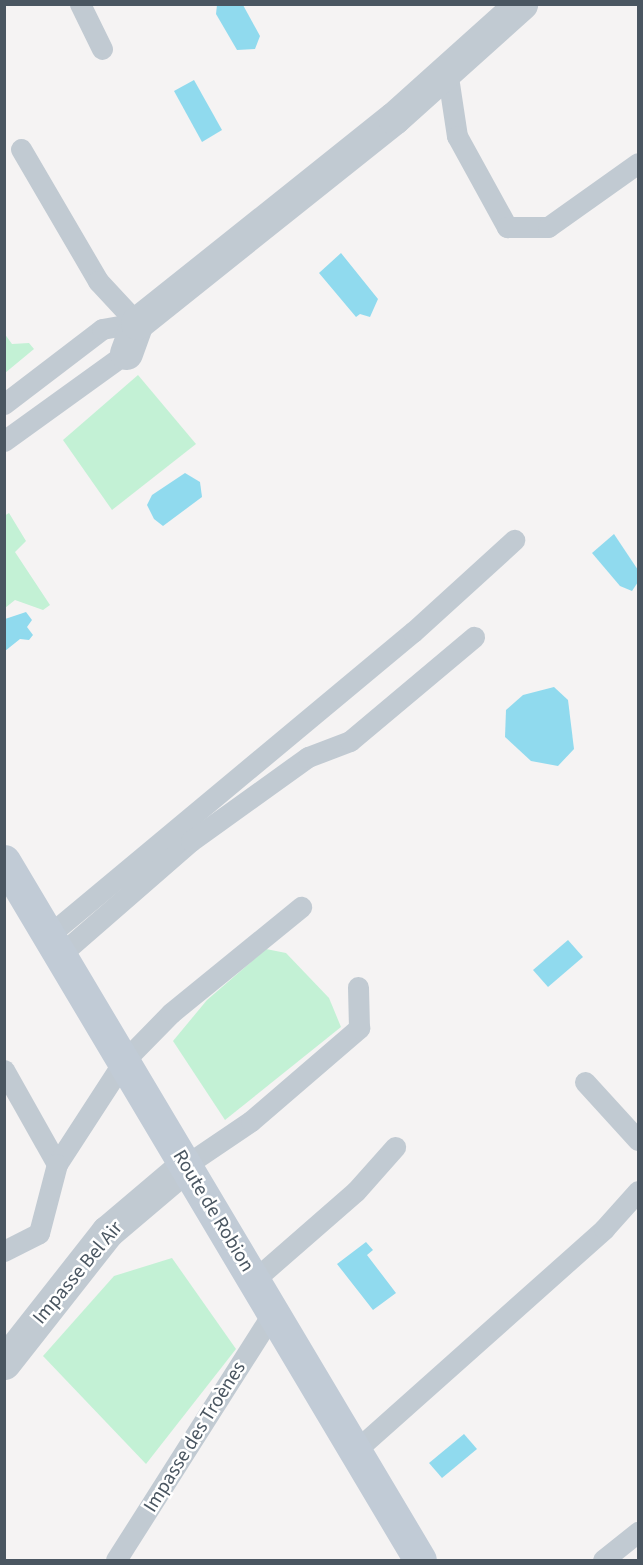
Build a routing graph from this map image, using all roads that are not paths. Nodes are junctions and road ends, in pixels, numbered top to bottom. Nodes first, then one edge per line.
1 (80, 4) edge
2 (479, 4) edge
3 (521, 4) edge
4 (484, 38) junction
5 (102, 49) dead end
6 (447, 70) junction
7 (21, 149) dead end
8 (639, 163) edge
9 (137, 323) junction
10 (126, 353) joint
11 (4, 404) edge
12 (4, 441) edge
13 (514, 540) dead end
14 (474, 637) dead end
15 (4, 861) edge
16 (301, 907) dead end
17 (55, 945) junction
18 (358, 987) dead end
19 (124, 1061) junction
20 (4, 1070) edge
21 (585, 1082) dead end
22 (639, 1140) edge
23 (395, 1148) dead end
24 (57, 1164) junction
25 (186, 1165) junction
26 (639, 1191) edge
27 (4, 1251) edge
28 (254, 1280) junction
29 (273, 1313) junction
30 (4, 1363) edge
31 (355, 1451) junction
32 (639, 1532) edge
33 (116, 1560) edge
34 (420, 1560) edge
35 (603, 1560) edge

1 - 5 lane
2 - 4 street
3 - 4 street
4 - 6 street
6 - 8 lane
6 - 9 street
7 - 9 lane
9 - 10 street
9 - 11 lane
10 - 12 lane
13 - 17 lane
14 - 17 lane
15 - 17 main road, Route de Robion
16 - 19 lane
17 - 19 main road, Route de Robion
18 - 25 lane
19 - 24 lane
19 - 25 main road, Route de Robion
20 - 24 lane
21 - 22 lane
23 - 28 lane
24 - 27 lane
25 - 28 main road, Route de Robion
25 - 30 street, Impasse Bel Air
26 - 31 lane
28 - 29 main road, Route de Robion
29 - 31 main road, Route de Robion
29 - 33 lane, Impasse des Troènes
31 - 34 main road, Route de Robion
32 - 35 lane

